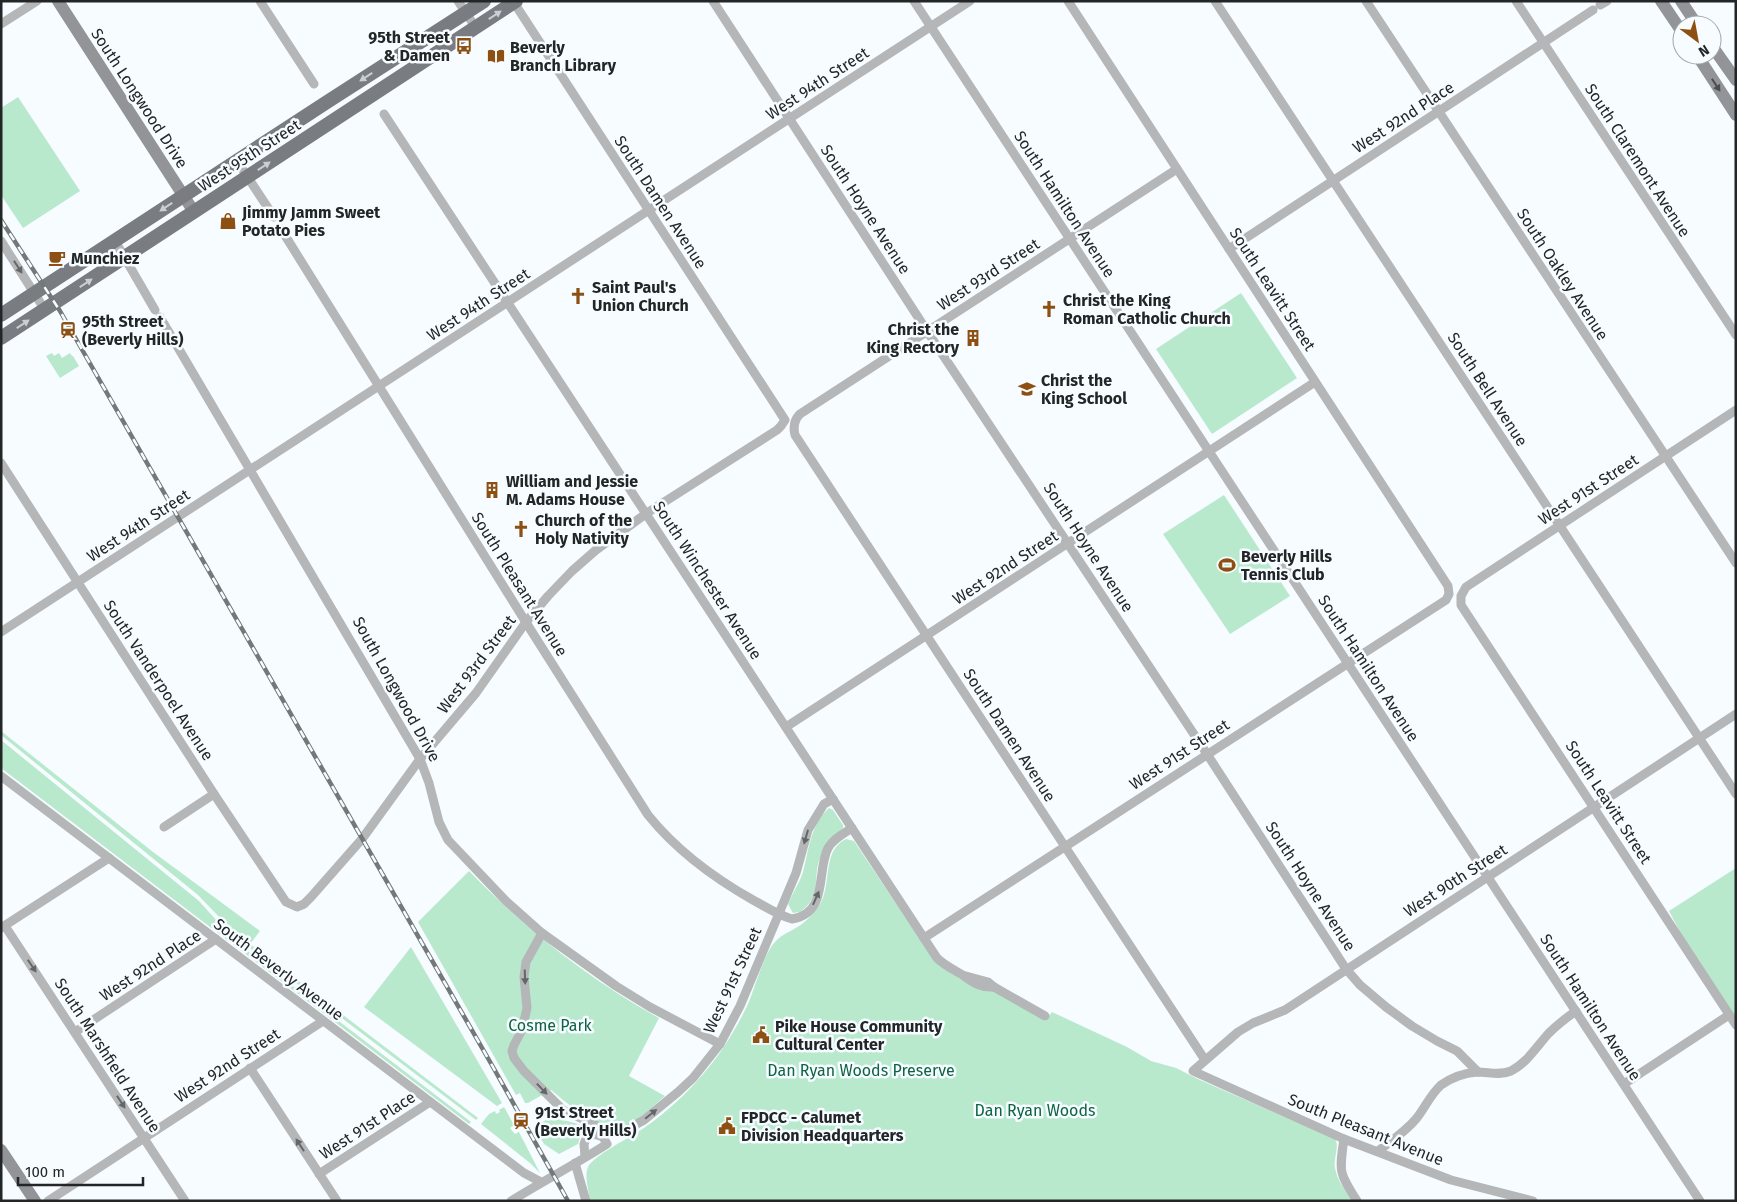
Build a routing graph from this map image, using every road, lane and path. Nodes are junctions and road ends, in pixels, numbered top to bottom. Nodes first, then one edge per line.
1 (37, 1) edge
2 (58, 1) edge
3 (260, 1) edge
4 (484, 1) edge
5 (713, 1) edge
6 (914, 1) edge
7 (970, 1) edge
8 (1068, 1) edge
9 (1215, 1) edge
10 (1366, 1) edge
11 (1516, 1) edge
12 (1661, 1) edge
13 (1681, 1) edge
14 (514, 2) edge
15 (1600, 6) edge
16 (462, 7) edge
17 (1691, 15) edge
18 (1672, 17) edge
19 (1, 24) edge
20 (931, 27) junction
21 (476, 28) junction
22 (1543, 43) junction
23 (1722, 60) edge
24 (1703, 65) edge
25 (1736, 80) edge
26 (314, 84) dead end
27 (1439, 112) junction
28 (1734, 112) edge
29 (384, 114) dead end
30 (790, 118) junction
31 (237, 161) junction
32 (1177, 169) junction
33 (248, 177) junction
34 (1333, 181) junction
35 (184, 196) junction
36 (649, 210) junction
37 (194, 212) junction
38 (274, 217) dead end
39 (281, 229) dead end
40 (1069, 238) junction
41 (1, 241) edge
42 (115, 241) junction
43 (1229, 250) junction
44 (125, 258) junction
45 (35, 293) junction
46 (507, 302) junction
47 (45, 310) junction
48 (1, 315) edge
49 (927, 331) junction
50 (1736, 335) edge
51 (1, 338) edge
52 (1315, 382) junction
53 (380, 386) junction
54 (1736, 410) edge
55 (785, 420) joint
56 (794, 424) joint
57 (1209, 451) junction
58 (1665, 456) junction
59 (1, 463) edge
60 (250, 470) junction
61 (646, 514) junction
62 (1560, 526) junction
63 (1068, 543) junction
64 (1736, 563) edge
65 (78, 582) junction
66 (1449, 594) joint
67 (1461, 596) joint
68 (526, 622) junction
69 (1, 632) edge
70 (927, 635) junction
71 (1347, 663) junction
72 (1736, 714) edge
73 (786, 727) junction
74 (1699, 738) junction
75 (1207, 754) junction
76 (420, 759) junction
77 (2, 777) edge
78 (214, 794) junction
79 (1736, 794) edge
80 (833, 799) junction
81 (1594, 807) junction
82 (164, 827) dead end
83 (852, 828) junction
84 (1065, 846) junction
85 (109, 858) junction
86 (1488, 877) junction
87 (296, 907) joint
88 (778, 914) junction
89 (3, 927) edge
90 (542, 933) junction
91 (924, 938) junction
92 (216, 939) junction
93 (1346, 969) junction
94 (1576, 1011) junction
95 (1729, 1015) junction
96 (1045, 1016) dead end
97 (323, 1021) junction
98 (1736, 1025) edge
99 (75, 1032) junction
100 (720, 1044) junction
101 (1205, 1060) junction
102 (250, 1068) junction
103 (1193, 1071) joint
104 (1478, 1072) junction
105 (1624, 1084) junction
106 (430, 1102) junction
107 (144, 1137) junction
108 (1344, 1139) junction
109 (1, 1150) edge
110 (1378, 1151) junction
111 (585, 1158) junction
112 (575, 1163) junction
113 (319, 1174) junction
114 (541, 1182) junction
115 (1494, 1191) junction
116 (35, 1201) edge
117 (48, 1201) edge
118 (186, 1201) edge
119 (337, 1201) edge
120 (511, 1201) edge
121 (586, 1201) edge
122 (1357, 1201) edge
123 (1496, 1201) edge
124 (1533, 1201) edge
125 (1700, 1201) edge

1 - 19 street
2 - 35 street, South Longwood Drive
3 - 26 street
4 - 16 main road, West 95th Street
5 - 30 street, South Hoyne Avenue
6 - 20 street, South Hamilton Avenue
7 - 20 street, West 94th Street
8 - 32 street, South Leavitt Street
9 - 34 street, South Bell Avenue
10 - 27 street, South Oakley Avenue
11 - 22 street, South Claremont Avenue
12 - 18 street
13 - 17 street
21 -> 14 main road, West 95th Street
14 - 36 street, South Damen Avenue
15 - 22 street, West 92nd Place
16 - 21 street
16 -> 31 main road, West 95th Street
20 - 30 street, West 94th Street
20 - 40 street, South Hamilton Avenue
33 -> 21 main road, West 95th Street
22 - 27 street, West 92nd Place
22 - 50 street, South Claremont Avenue
23 - 25 street
24 -> 28 street
27 - 34 street, West 92nd Place
27 - 58 street, South Oakley Avenue
29 - 46 street, South Winchester Avenue
30 - 36 street, West 94th Street
30 - 49 street, South Hoyne Avenue
31 - 33 street
31 - 35 main road, West 95th Street
32 - 40 street, West 93rd Street
32 - 43 street, South Leavitt Street
33 - 37 main road, West 95th Street
33 - 38 street
34 - 43 street, West 92nd Place
34 - 62 street, South Bell Avenue
35 - 37 street, South Longwood Drive
35 -> 42 main road, West 95th Street
36 - 46 street, West 94th Street
36 - 55 street, South Damen Avenue
37 - 44 main road, West 95th Street
39 - 53 street, South Pleasant Avenue
40 - 49 street, West 93rd Street
40 - 57 street, South Hamilton Avenue
41 -> 45 street
42 - 44 street, South Longwood Drive
42 - 45 main road, West 95th Street
43 - 52 street, South Leavitt Street
47 -> 44 main road, West 95th Street
44 - 60 street, South Longwood Drive
45 - 47 street
45 - 48 main road, West 95th Street
46 - 53 street, West 94th Street
46 - 61 street, South Winchester Avenue
51 -> 47 main road, West 95th Street
49 - 56 street, West 93rd Street
49 - 63 street, South Hoyne Avenue
52 - 57 street, West 92nd Street
52 - 66 street, South Leavitt Street
53 - 60 street, West 94th Street
53 - 68 street, South Pleasant Avenue
54 - 58 street, West 91st Street
55 - 61 street, West 93rd Street
56 - 70 street, South Damen Avenue
57 - 63 street, West 92nd Street
57 - 71 street, South Hamilton Avenue
58 - 62 street, West 91st Street
58 - 64 street, South Oakley Avenue
59 - 65 street, South Vanderpoel Avenue
60 - 65 street, West 94th Street
60 - 76 street, South Longwood Drive
61 - 68 street, West 93rd Street
61 - 73 street, South Winchester Avenue
62 - 67 street, West 91st Street
62 - 74 street, South Bell Avenue
63 - 70 street, West 92nd Street
63 - 75 street, South Hoyne Avenue
65 - 69 street, West 94th Street
65 - 78 street, South Vanderpoel Avenue
66 - 71 street, West 91st Street
67 - 81 street, South Leavitt Street
68 - 76 street, West 93rd Street
68 - 88 street, South Pleasant Avenue
70 - 73 street, West 92nd Street
70 - 84 street, South Damen Avenue
71 - 75 street, West 91st Street
71 - 86 street, South Hamilton Avenue
72 - 74 street, West 90th Street
73 - 80 street, South Winchester Avenue
74 - 79 street, South Bell Avenue
74 - 81 street, West 90th Street
75 - 84 street, West 91st Street
75 - 93 street, South Hoyne Avenue
76 - 87 street, West 93rd Street
76 - 90 street, South Longwood Drive
77 - 85 street, South Beverly Avenue
78 - 82 street
78 - 87 street, South Vanderpoel Avenue
80 - 83 street, South Winchester Avenue
80 -> 88 street, West 91st Street
81 - 86 street, West 90th Street
81 - 95 street, South Leavitt Street
88 -> 83 street
83 - 91 street, South Winchester Avenue
84 - 91 street, West 91st Street
84 - 101 street, South Damen Avenue
85 - 89 street
85 - 92 street, South Beverly Avenue
86 - 93 street, West 90th Street
86 - 94 street, South Hamilton Avenue
88 - 100 street, West 91st Street
89 -> 99 street, South Marshfield Avenue
90 - 100 street, South Longwood Drive
90 -> 100 street, West 91st Street
91 - 96 street
92 - 97 street, South Beverly Avenue
92 - 99 street, West 92nd Place
93 - 101 street, West 90th Street
93 - 104 street, South Hoyne Avenue
94 - 104 street
94 - 105 street, South Hamilton Avenue
95 - 98 street, South Leavitt Street
95 - 105 street
97 - 102 street, West 92nd Street
97 - 106 street, South Beverly Avenue
99 -> 107 street, South Marshfield Avenue
101 - 103 street, West 90th Street
102 - 107 street, West 92nd Street
113 -> 102 street
103 - 108 street, South Pleasant Avenue
104 - 110 street
105 - 125 street, South Hamilton Avenue
106 - 113 street, West 91st Place
106 - 114 street, South Beverly Avenue
107 - 117 street, West 92nd Street
107 - 118 street, South Marshfield Avenue
108 - 110 street, South Pleasant Avenue
108 - 122 street
109 - 116 street
110 - 115 street, South Pleasant Avenue
111 - 111 street
111 - 112 street
112 - 114 street
112 - 121 street
113 - 119 street
114 - 120 street
115 - 123 street
115 - 124 street, South Pleasant Avenue

